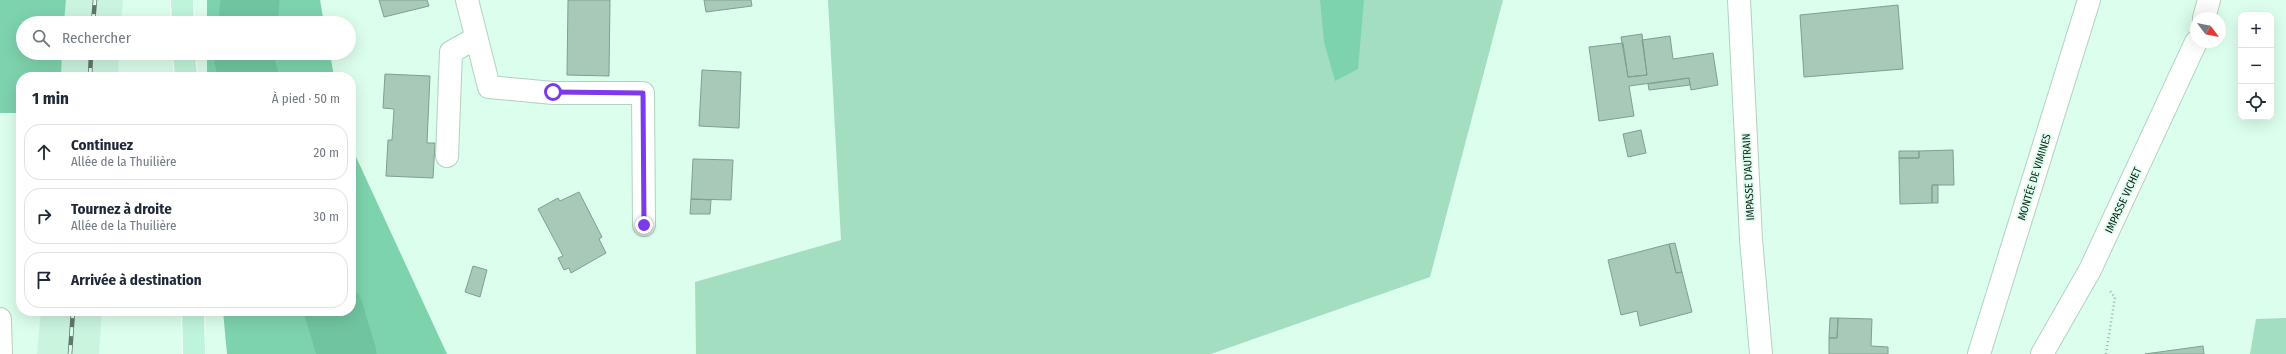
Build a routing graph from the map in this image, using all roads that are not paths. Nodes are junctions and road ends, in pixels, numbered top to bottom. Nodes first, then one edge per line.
1 (182, 0) edge
2 (467, 0) edge
3 (1739, 0) edge
4 (2089, 0) edge
5 (2209, 0) edge
6 (2206, 12) edge
7 (183, 16) edge
8 (476, 38) junction
9 (2193, 48) edge
10 (185, 60) edge
11 (186, 72) edge
12 (447, 156) dead end
13 (644, 225) dead end
14 (193, 316) edge
15 (0, 319) edge
16 (1, 354) edge
17 (194, 354) edge
18 (1760, 354) edge
19 (1979, 354) edge
20 (2042, 354) edge

1 - 7 main road
2 - 8 street
3 - 18 street, IMPASSE D'AUTRAIN
4 - 19 street, MONTÉE DE VIMINES
5 - 6 street
8 - 12 street
8 - 13 street
9 - 20 street, IMPASSE VICHET
10 - 11 main road
14 - 17 main road
15 - 16 street

